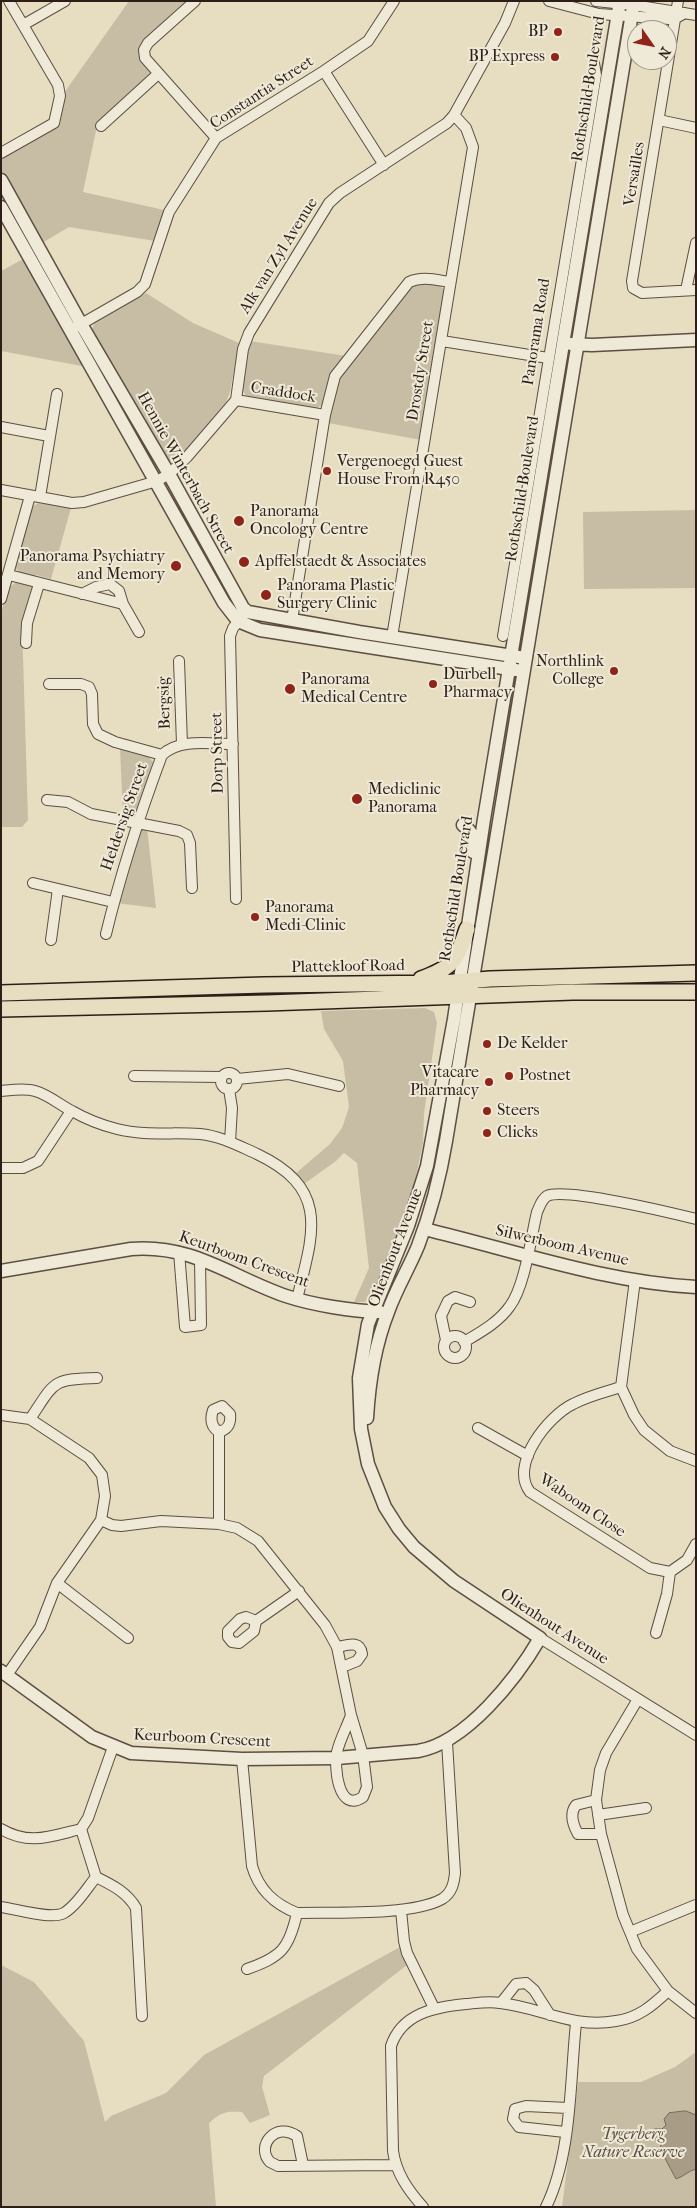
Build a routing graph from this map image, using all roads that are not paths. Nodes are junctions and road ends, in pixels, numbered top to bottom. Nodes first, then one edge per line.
1 (9, 1) edge
2 (65, 1) edge
3 (195, 1) edge
4 (394, 1) edge
5 (514, 1) edge
6 (550, 1) edge
7 (596, 1) edge
8 (619, 7) edge
9 (633, 7) edge
10 (682, 12) edge
11 (23, 25) junction
12 (594, 63) dead end
13 (324, 71) junction
14 (158, 74) junction
15 (454, 114) junction
16 (659, 120) junction
17 (101, 126) dead end
18 (696, 128) edge
19 (216, 138) junction
20 (1, 153) edge
21 (384, 165) junction
22 (1, 180) edge
23 (1, 207) edge
24 (696, 243) edge
25 (450, 282) junction
26 (691, 290) edge
27 (76, 327) junction
28 (696, 340) edge
29 (442, 341) junction
30 (563, 343) junction
31 (579, 344) junction
32 (548, 358) junction
33 (56, 394) dead end
34 (236, 400) junction
35 (325, 415) junction
36 (1, 426) edge
37 (50, 436) junction
38 (169, 474) junction
39 (157, 481) junction
40 (1, 490) edge
41 (35, 496) junction
42 (9, 575) junction
43 (39, 584) junction
44 (82, 594) junction
45 (1, 599) edge
46 (122, 604) junction
47 (243, 617) junction
48 (292, 620) junction
49 (139, 632) dead end
50 (503, 636) dead end
51 (392, 637) junction
52 (26, 643) dead end
53 (511, 656) junction
54 (179, 661) dead end
55 (525, 664) junction
56 (510, 670) junction
57 (48, 684) dead end
58 (182, 744) junction
59 (232, 744) junction
60 (162, 755) junction
61 (46, 800) dead end
62 (137, 821) junction
63 (463, 825) dead end
64 (33, 883) dead end
65 (192, 888) dead end
66 (58, 889) junction
67 (472, 896) junction
68 (236, 899) dead end
69 (113, 902) junction
70 (467, 930) junction
71 (106, 934) dead end
72 (50, 940) dead end
73 (696, 973) edge
74 (410, 983) junction
75 (465, 989) junction
76 (696, 992) edge
77 (1, 993) edge
78 (1, 1009) edge
79 (134, 1076) dead end
80 (222, 1077) junction
81 (237, 1079) junction
82 (339, 1086) dead end
83 (1, 1090) edge
84 (229, 1090) junction
85 (71, 1111) junction
86 (230, 1142) junction
87 (1, 1168) edge
88 (417, 1200) junction
89 (432, 1205) junction
90 (696, 1219) edge
91 (424, 1229) junction
92 (459, 1239) junction
93 (179, 1252) junction
94 (526, 1256) junction
95 (200, 1259) junction
96 (408, 1267) junction
97 (1, 1271) edge
98 (389, 1272) junction
99 (635, 1280) junction
100 (696, 1286) edge
101 (297, 1298) junction
102 (470, 1302) dead end
103 (372, 1311) junction
104 (388, 1312) junction
105 (446, 1340) junction
106 (464, 1342) junction
107 (97, 1378) dead end
108 (621, 1387) junction
109 (1, 1415) edge
110 (30, 1419) junction
111 (478, 1428) dead end
112 (219, 1432) dead end
113 (366, 1453) junction
114 (528, 1456) junction
115 (696, 1461) edge
116 (101, 1520) junction
117 (219, 1524) junction
118 (696, 1544) edge
119 (670, 1572) junction
120 (57, 1583) junction
121 (300, 1591) junction
122 (256, 1621) dead end
123 (656, 1633) dead end
124 (128, 1638) dead end
125 (540, 1638) junction
126 (337, 1647) junction
127 (342, 1666) junction
128 (4, 1673) edge
129 (638, 1699) junction
130 (351, 1715) junction
131 (696, 1735) edge
132 (447, 1742) junction
133 (113, 1747) junction
134 (363, 1755) junction
135 (242, 1758) junction
136 (337, 1758) junction
137 (596, 1800) junction
138 (646, 1808) dead end
139 (598, 1815) junction
140 (1, 1829) edge
141 (81, 1829) junction
142 (601, 1834) junction
143 (96, 1877) junction
144 (696, 1905) edge
145 (1, 1907) edge
146 (401, 1910) junction
147 (297, 1913) junction
148 (630, 1932) junction
149 (247, 1968) dead end
150 (668, 1991) junction
151 (501, 2003) junction
152 (434, 2008) junction
153 (696, 2013) edge
154 (142, 2016) dead end
155 (550, 2016) junction
156 (576, 2023) junction
157 (568, 2108) junction
158 (566, 2132) junction
159 (303, 2165) dead end
160 (395, 2165) junction
161 (423, 2207) edge
162 (546, 2207) edge

1 - 11 street
2 - 11 street
3 - 14 street
4 - 13 street, Constantia Street
5 - 15 street, Alk van Zyl Avenue
6 - 8 street
7 - 8 street
8 - 9 street
8 - 30 street, Rothschild Boulevard
9 - 10 street
9 - 31 street, Rothschild Boulevard
10 - 16 street, Versailles
11 - 20 street
12 - 32 street, Panorama Road
13 - 19 street, Constantia Street
13 - 21 street
14 - 17 street
14 - 19 street
15 - 21 street, Alk van Zyl Avenue
15 - 25 street, Drostdy Street
16 - 18 street
16 - 26 street, Versailles
19 - 27 street, Constantia Street
21 - 34 street, Alk van Zyl Avenue
22 - 27 street, Hennie Winterbach Street
23 - 27 street, Hennie Winterbach Street
24 - 26 street
25 - 29 street, Drostdy Street
25 - 35 street
27 - 38 street, Hennie Winterbach Street
27 - 39 street, Hennie Winterbach Street
28 - 31 street
29 - 32 street
29 - 51 street, Drostdy Street
30 - 31 street
30 - 53 street, Rothschild Boulevard
31 - 55 street, Rothschild Boulevard
32 - 50 street, Panorama Road
33 - 37 street
34 - 35 street, Craddock
34 - 38 street
35 - 48 street
36 - 37 street
37 - 41 street
38 - 39 street
38 - 47 street, Hennie Winterbach Street
39 - 41 street
39 - 47 street, Hennie Winterbach Street
40 - 41 street
41 - 42 street
42 - 43 street
42 - 45 street
43 - 44 street
43 - 52 street
44 - 46 street
44 - 46 street
46 - 49 street
47 - 48 street
47 - 56 street
47 - 59 street, Dorp Street
48 - 51 street
51 - 53 street
53 - 55 street
53 - 56 street, Rothschild Boulevard
54 - 58 street, Bergsig
55 - 56 street
55 - 75 street, Rothschild Boulevard
56 - 67 street, Rothschild Boulevard
57 - 60 street
58 - 59 street, Heldersig Street
58 - 60 street, Heldersig Street
59 - 68 street, Dorp Street
60 - 62 street, Heldersig Street
61 - 62 street
62 - 65 street
62 - 69 street, Heldersig Street
63 - 67 street
64 - 66 street
66 - 69 street
66 - 72 street
67 - 70 street, Rothschild Boulevard
69 - 71 street, Heldersig Street
70 - 74 main road
70 - 75 street, Rothschild Boulevard
73 - 75 main road, Plattekloof Road
74 - 75 main road, Plattekloof Road
74 - 77 main road, Plattekloof Road
75 - 76 main road, Plattekloof Road
75 - 78 main road, Plattekloof Road
75 - 88 street, Olienhout Avenue
75 - 89 street, Olienhout Avenue
79 - 80 street
80 - 81 street
80 - 84 street
81 - 82 street
81 - 84 street
83 - 85 street
84 - 86 street
85 - 86 street
85 - 87 street
86 - 101 street
88 - 91 street
88 - 98 street, Olienhout Avenue
89 - 91 street, Olienhout Avenue
89 - 92 street
90 - 94 street
91 - 92 street, Silwerboom Avenue
91 - 96 street, Olienhout Avenue
91 - 98 street
92 - 94 street, Silwerboom Avenue
92 - 96 street
93 - 95 street, Keurboom Crescent
93 - 95 street
93 - 97 street, Keurboom Crescent
94 - 99 street, Silwerboom Avenue
94 - 106 street
95 - 101 street, Keurboom Crescent
96 - 104 street, Olienhout Avenue
98 - 103 street, Olienhout Avenue
99 - 100 street, Silwerboom Avenue
99 - 108 street
101 - 103 street, Keurboom Crescent
102 - 105 street
103 - 104 street, Keurboom Crescent
103 - 113 street, Olienhout Avenue
104 - 113 street, Olienhout Avenue
105 - 106 street
105 - 106 street
107 - 110 street
108 - 114 street, Waboom Close
108 - 115 street
109 - 110 street
110 - 116 street
111 - 114 street
112 - 117 street
113 - 125 street, Olienhout Avenue
114 - 119 street, Waboom Close
116 - 117 street
116 - 120 street
117 - 121 street
118 - 119 street
119 - 123 street
120 - 124 street
120 - 128 street
121 - 122 street
121 - 126 street
125 - 129 street, Olienhout Avenue
125 - 132 street, Keurboom Crescent
126 - 127 street
126 - 127 street
127 - 130 street
128 - 133 street, Keurboom Crescent
129 - 131 street, Olienhout Avenue
129 - 137 street
130 - 134 street
130 - 136 street
132 - 134 street, Keurboom Crescent
132 - 146 street
133 - 135 street, Keurboom Crescent
133 - 141 street
134 - 136 street, Keurboom Crescent
134 - 136 street
135 - 136 street, Keurboom Crescent
135 - 147 street
137 - 139 street
137 - 142 street
138 - 139 street
139 - 142 street
140 - 141 street
141 - 143 street
142 - 148 street
143 - 145 street
143 - 154 street
144 - 148 street
146 - 147 street
146 - 152 street
147 - 149 street
148 - 150 street
150 - 153 street
150 - 156 street
151 - 152 street
151 - 155 street
151 - 155 street
152 - 160 street
155 - 156 street
156 - 157 street
157 - 158 street
157 - 158 street
158 - 162 street
159 - 160 street
160 - 161 street

